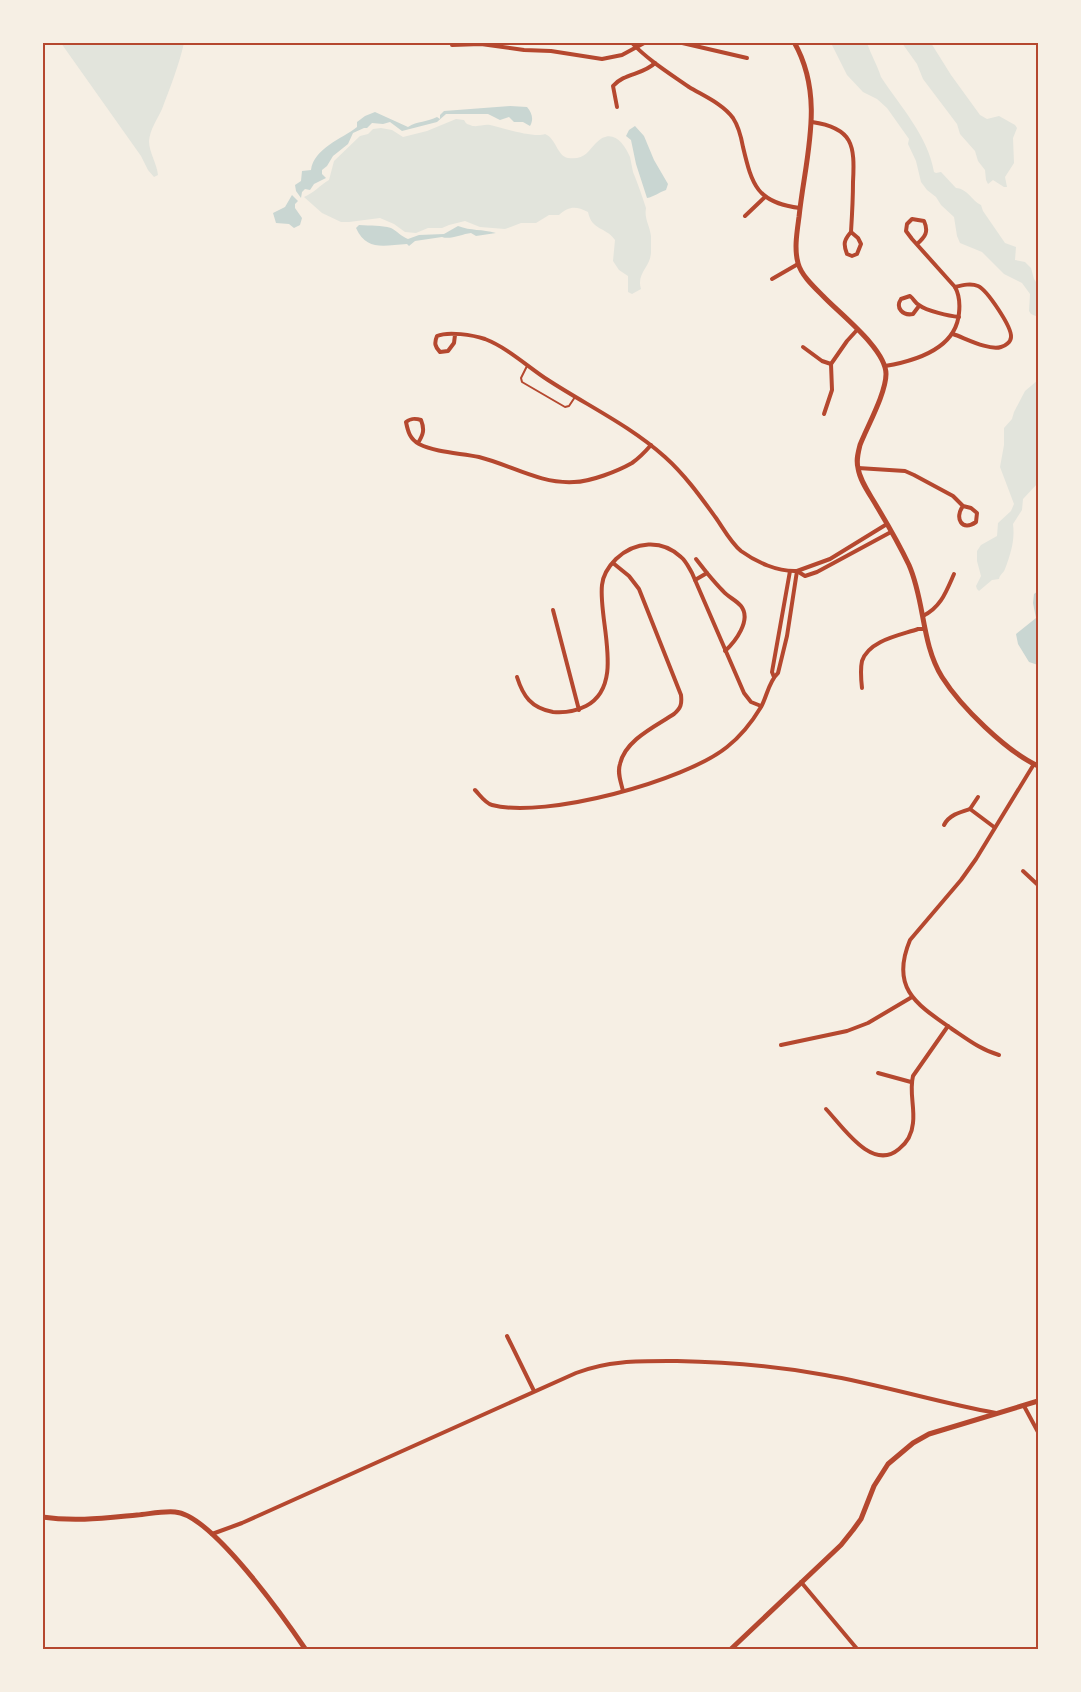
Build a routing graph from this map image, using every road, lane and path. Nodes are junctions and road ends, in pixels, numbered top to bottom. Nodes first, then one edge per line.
1 (631, 42) edge
2 (646, 42) edge
3 (678, 42) edge
4 (794, 42) edge
5 (452, 45) dead end
6 (636, 48) junction
7 (747, 58) dead end
8 (655, 63) junction
9 (617, 107) dead end
10 (812, 122) junction
11 (765, 196) junction
12 (800, 208) junction
13 (745, 216) dead end
14 (851, 232) junction
15 (917, 244) junction
16 (798, 264) junction
17 (772, 279) dead end
18 (955, 287) junction
19 (919, 306) junction
20 (959, 316) junction
21 (857, 330) junction
22 (953, 334) junction
23 (455, 335) junction
24 (803, 347) dead end
25 (831, 364) junction
26 (527, 366) junction
27 (886, 366) junction
28 (575, 397) junction
29 (824, 414) dead end
30 (418, 443) junction
31 (651, 445) junction
32 (858, 468) junction
33 (963, 506) junction
34 (887, 524) junction
35 (891, 532) junction
36 (696, 559) dead end
37 (612, 563) junction
38 (790, 571) junction
39 (797, 571) junction
40 (707, 573) junction
41 (954, 574) dead end
42 (695, 580) junction
43 (553, 610) dead end
44 (791, 611) junction
45 (783, 612) junction
46 (923, 616) junction
47 (925, 629) junction
48 (779, 636) junction
49 (787, 636) junction
50 (725, 652) junction
51 (517, 677) dead end
52 (774, 677) junction
53 (862, 688) dead end
54 (761, 706) junction
55 (579, 710) junction
56 (1036, 765) edge
57 (476, 790) dead end
58 (623, 791) junction
59 (978, 796) dead end
60 (970, 808) junction
61 (944, 825) dead end
62 (994, 827) junction
63 (1024, 871) dead end
64 (1038, 885) edge
65 (912, 997) junction
66 (948, 1026) junction
67 (781, 1045) dead end
68 (998, 1055) dead end
69 (878, 1074) dead end
70 (911, 1082) junction
71 (826, 1109) dead end
72 (507, 1336) dead end
73 (534, 1391) junction
74 (1038, 1401) edge
75 (1024, 1406) junction
76 (998, 1414) junction
77 (1038, 1432) edge
78 (42, 1517) edge
79 (212, 1534) junction
80 (801, 1582) junction
81 (306, 1650) edge
82 (730, 1650) edge
83 (858, 1650) edge

1 - 6 street
2 - 6 street
3 - 7 street
4 - 10 street
5 - 6 street
6 - 8 street
8 - 9 street
8 - 11 street
10 - 12 street
10 - 14 street
11 - 12 street
11 - 13 street
12 - 16 street
14 - 14 street
15 - 15 street
15 - 18 street
16 - 17 street
16 - 21 street
18 - 20 street
18 - 22 street
19 - 19 street
19 - 20 street
20 - 22 street
21 - 25 street
21 - 27 street
22 - 27 street
23 - 23 street
23 - 26 street
24 - 25 street
25 - 29 street
26 - 28 street
26 - 28 lane
27 - 32 street
28 - 31 street
30 - 30 street
30 - 31 street
31 - 38 street
32 - 33 street
32 - 34 street
33 - 33 street
34 - 35 street
34 - 39 street
35 - 39 street
35 - 46 street
36 - 40 street
37 - 42 street
37 - 55 street
37 - 58 street
38 - 39 street
38 - 45 street
39 - 44 street
40 - 42 street
40 - 50 street
41 - 46 street
42 - 50 street
43 - 55 street
44 - 45 street
44 - 49 street
45 - 48 street
46 - 47 street
47 - 53 street
47 - 56 street
48 - 49 street
48 - 52 street
49 - 52 street
50 - 54 street
51 - 55 street
52 - 54 street
54 - 58 street
56 - 62 street
57 - 58 street
59 - 60 street
60 - 61 street
60 - 62 street
62 - 65 street
63 - 64 street
65 - 66 street
65 - 67 street
66 - 68 street
66 - 70 street
69 - 70 street
70 - 71 street
72 - 73 street
73 - 76 street
73 - 79 street
74 - 75 street
75 - 76 street
75 - 77 street
76 - 80 street
78 - 79 street
79 - 81 street
80 - 82 street
80 - 83 street

